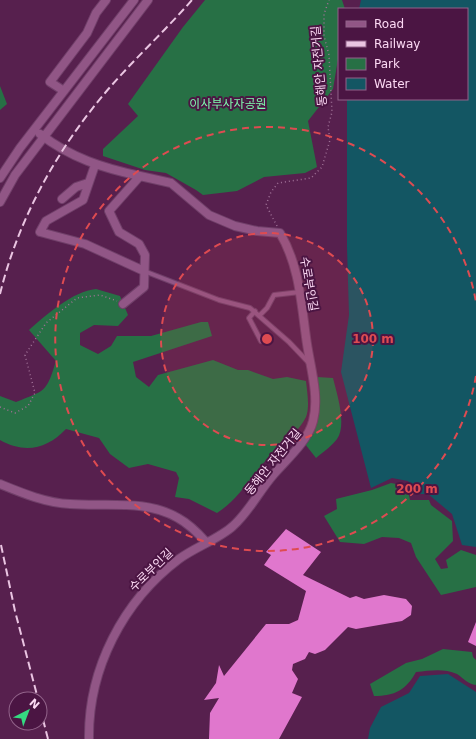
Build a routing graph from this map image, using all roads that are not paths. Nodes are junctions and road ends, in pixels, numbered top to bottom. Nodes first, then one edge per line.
1 (106, 0) edge
2 (134, 0) edge
3 (148, 0) edge
4 (64, 91) junction
5 (34, 130) junction
6 (44, 137) junction
7 (95, 165) junction
8 (140, 176) junction
9 (0, 178) edge
10 (88, 183) junction
11 (62, 199) dead end
12 (0, 202) edge
13 (144, 271) junction
14 (300, 292) junction
15 (123, 304) road end
16 (255, 311) junction
17 (259, 316) junction
18 (261, 341) dead end
19 (309, 363) junction
20 (0, 484) edge
21 (206, 542) junction
22 (89, 739) edge

1 - 4 street
2 - 4 street
3 - 6 street
4 - 5 street
5 - 6 street
5 - 9 street
6 - 7 street
6 - 12 street
7 - 8 street
7 - 10 street
8 - 13 street
8 - 14 street, 수로부인길
10 - 11 street
10 - 13 street
13 - 15 street
13 - 16 lane
14 - 17 lane
14 - 19 street, 수로부인길
16 - 17 lane
16 - 18 lane
17 - 19 lane
19 - 21 street, 수로부인길
20 - 21 street
21 - 22 street, 수로부인길

